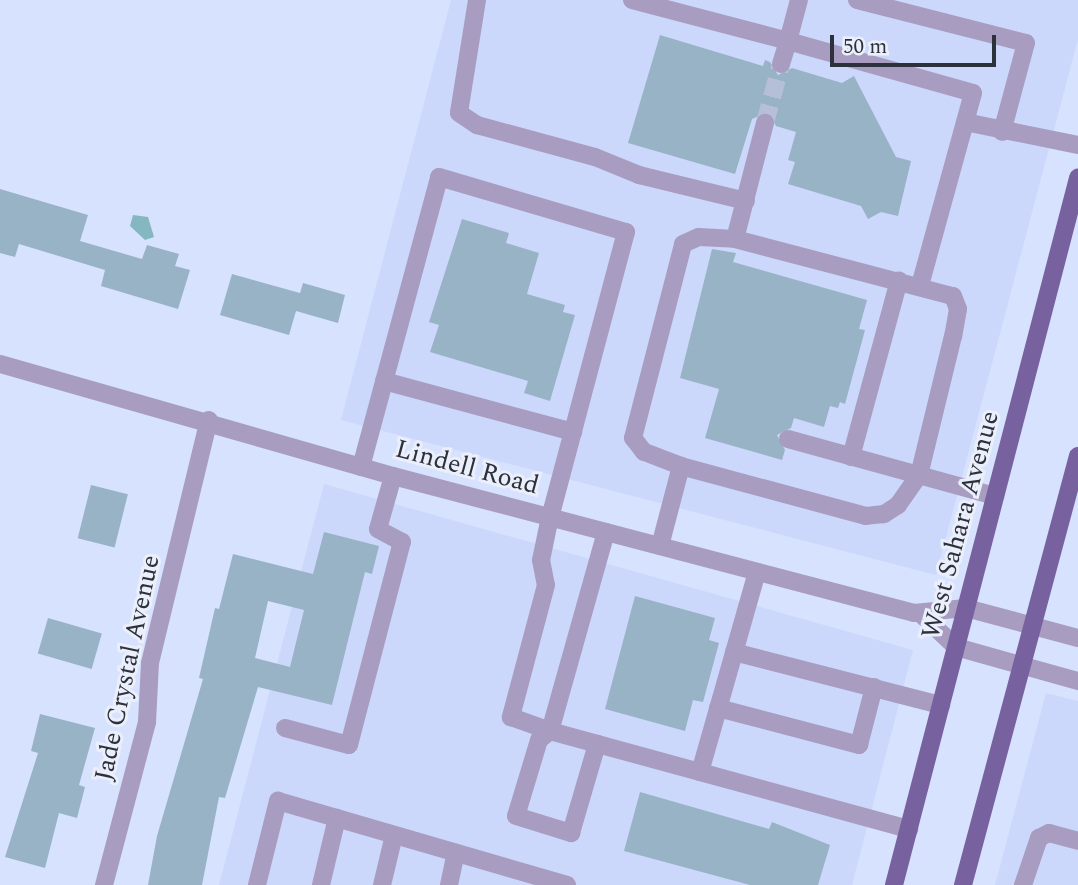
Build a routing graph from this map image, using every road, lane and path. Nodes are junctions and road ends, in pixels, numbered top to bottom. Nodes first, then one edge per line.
1 (477, 0) edge
2 (632, 0) edge
3 (799, 0) edge
4 (857, 0) edge
5 (788, 41) junction
6 (781, 64) tunnel mouth
7 (965, 122) junction
8 (765, 123) tunnel mouth
9 (1002, 132) junction
10 (1078, 145) edge
11 (1078, 178) edge
12 (746, 201) junction
13 (735, 239) junction
14 (899, 280) junction
15 (920, 286) junction
16 (0, 365) edge
17 (384, 382) junction
18 (209, 421) junction
19 (573, 432) junction
20 (788, 439) dead end
21 (1078, 456) edge
22 (851, 457) junction
23 (681, 466) junction
24 (361, 467) junction
25 (393, 475) junction
26 (919, 475) junction
27 (995, 496) junction
28 (550, 517) junction
29 (606, 532) junction
30 (660, 546) junction
31 (757, 572) junction
32 (966, 608) junction
33 (922, 615) junction
34 (1034, 625) junction
35 (1078, 638) edge
36 (956, 647) junction
37 (734, 652) junction
38 (1023, 665) junction
39 (1078, 681) edge
40 (874, 687) junction
41 (941, 705) junction
42 (718, 708) junction
43 (285, 728) dead end
44 (550, 731) junction
45 (597, 744) junction
46 (700, 772) junction
47 (337, 818) junction
48 (909, 829) junction
49 (394, 835) junction
50 (1078, 841) edge
51 (456, 853) junction
52 (511, 877) edge
53 (104, 885) edge
54 (257, 885) edge
55 (321, 885) edge
56 (382, 885) edge
57 (449, 885) edge
58 (568, 885) edge
59 (894, 885) edge
60 (963, 885) edge
61 (1023, 885) edge

1 - 12 street
2 - 5 street
3 - 5 street
4 - 9 street
5 - 6 street
5 - 7 street
7 - 9 street
7 - 15 street
8 - 12 street
9 - 10 street
11 - 27 main road, West Sahara Avenue
12 - 13 street
13 - 14 street
13 - 23 street
14 - 15 street
14 - 22 street
15 - 26 street
16 - 18 street, Lindell Road
17 - 19 street
17 - 19 street
17 - 24 street
18 - 24 street, Lindell Road
18 - 53 street, Jade Crystal Avenue
19 - 28 street
20 - 22 street
21 - 34 main road
22 - 26 street
23 - 26 street
23 - 30 street
24 - 25 street, Lindell Road
25 - 28 street, Lindell Road
25 - 43 street
26 - 27 street
27 - 32 main road, West Sahara Avenue
28 - 29 street, Lindell Road
28 - 44 street
29 - 30 street, Lindell Road
29 - 44 street
30 - 31 street, Lindell Road
31 - 33 street, Lindell Road
31 - 37 street
32 - 33 street, Lindell Road
32 - 34 street, Lindell Road
32 - 36 main road, West Sahara Avenue
33 - 36 street, Lindell Road
34 - 35 street, Lindell Road
34 - 38 main road
36 - 38 street, Lindell Road
36 - 41 main road, West Sahara Avenue
37 - 40 street
37 - 42 street
38 - 39 street, Lindell Road
38 - 60 main road
40 - 41 street
40 - 42 street
41 - 48 main road, West Sahara Avenue
42 - 46 street
44 - 45 street
44 - 45 street
45 - 46 street
46 - 48 street
47 - 49 street
47 - 54 street
47 - 55 street
48 - 59 main road, West Sahara Avenue
49 - 51 street
49 - 56 street
50 - 61 street
51 - 52 street
51 - 57 street
52 - 58 street

